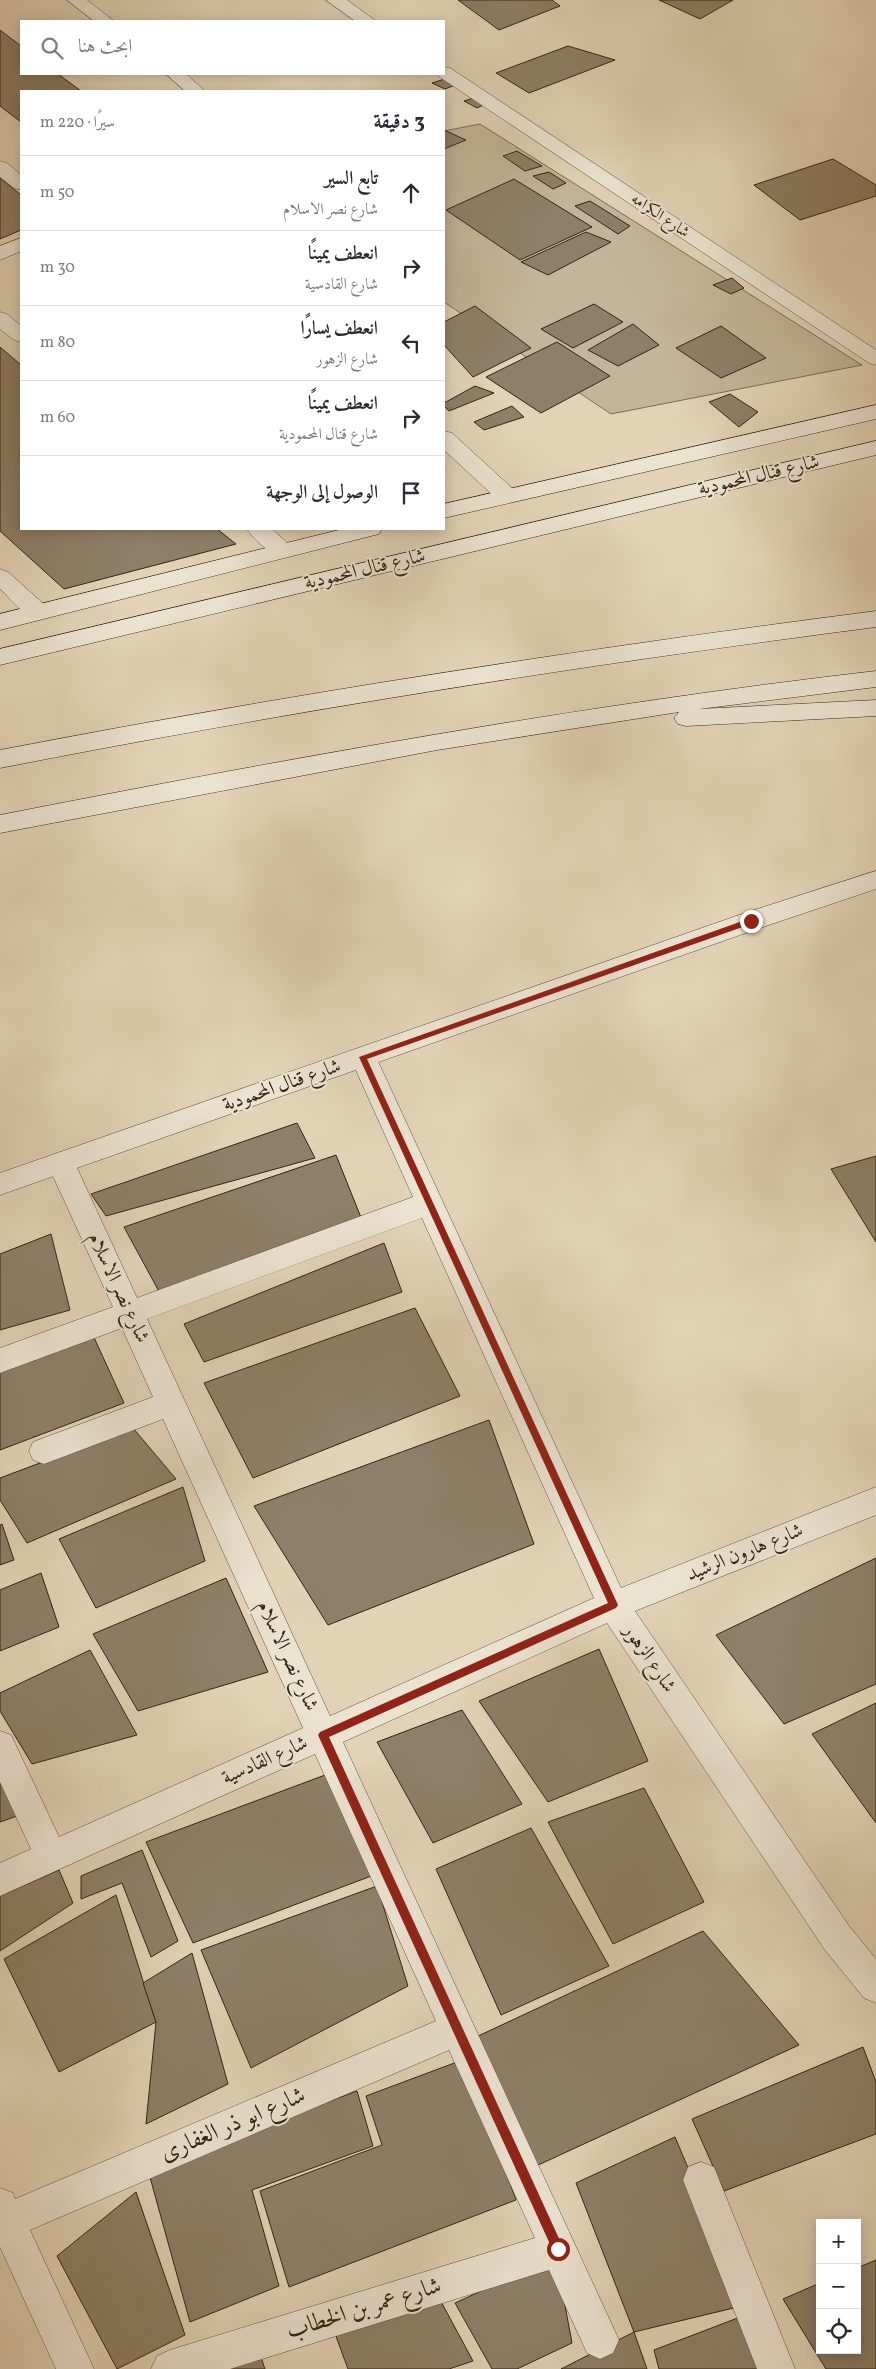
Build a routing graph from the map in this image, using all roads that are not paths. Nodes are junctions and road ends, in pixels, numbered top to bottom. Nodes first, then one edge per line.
1 (76, 0) edge
2 (336, 0) edge
3 (104, 20) edge
4 (366, 20) edge
5 (445, 73) edge
6 (176, 75) edge
7 (195, 90) edge
8 (0, 167) edge
9 (20, 183) edge
10 (20, 244) edge
11 (0, 254) edge
12 (0, 318) edge
13 (20, 335) edge
14 (876, 359) edge
15 (876, 412) edge
16 (445, 439) edge
17 (876, 448) edge
18 (506, 495) junction
19 (445, 511) edge
20 (259, 530) edge
21 (367, 530) edge
22 (284, 550) junction
23 (0, 577) edge
24 (39, 612) junction
25 (876, 619) edge
26 (0, 622) edge
27 (0, 657) edge
28 (876, 679) edge
29 (876, 708) edge
30 (492, 732) junction
31 (0, 759) edge
32 (0, 824) edge
33 (876, 880) edge
34 (363, 1057) junction
35 (61, 1163) junction
36 (0, 1184) edge
37 (430, 1203) junction
38 (130, 1313) junction
39 (0, 1362) edge
40 (171, 1403) junction
41 (44, 1451) dead end
42 (876, 1501) edge
43 (613, 1605) junction
44 (323, 1735) junction
45 (0, 1746) edge
46 (51, 1857) junction
47 (0, 1880) edge
48 (876, 1986) edge
49 (458, 2029) junction
50 (701, 2180) dead end
51 (4, 2214) edge
52 (558, 2249) junction
53 (600, 2340) dead end
54 (75, 2369) edge
55 (170, 2369) edge
56 (776, 2369) edge

1 - 3 street
2 - 4 street
5 - 14 street, شارع الكرامه
6 - 7 street
8 - 9 street
10 - 11 street
12 - 13 street
15 - 18 street, شارع قنال المحمودية
16 - 18 street
17 - 27 street, شارع قنال المحمودية
18 - 19 street, شارع قنال المحمودية
20 - 22 street
21 - 22 street, شارع قنال المحمودية
22 - 24 street, شارع قنال المحمودية
23 - 24 street
24 - 26 street, شارع قنال المحمودية
25 - 31 street
28 - 30 street
29 - 30 street
30 - 32 street
33 - 34 street, شارع قنال المحمودية
34 - 35 street, شارع قنال المحمودية
34 - 37 street, شارع الزهور
35 - 36 street, شارع قنال المحمودية
35 - 38 street, شارع نصر الاسلام
37 - 38 street
37 - 43 street, شارع الزهور
38 - 39 street
38 - 40 street, شارع نصر الاسلام
40 - 41 street
40 - 44 street, شارع نصر الاسلام
42 - 43 street, شارع هارون الرشيد
43 - 44 street, شارع القادسية
43 - 48 street, شارع الزهور
44 - 46 street, شارع القادسية
44 - 49 street, شارع نصر الاسلام
45 - 46 street
46 - 47 street, شارع القادسية
49 - 51 street, شارع ابو ذر الغفارى
49 - 52 street, شارع نصر الاسلام
50 - 56 street
51 - 54 street
52 - 53 street, شارع نصر الاسلام
52 - 55 street, شارع عمر بن الخطاب

